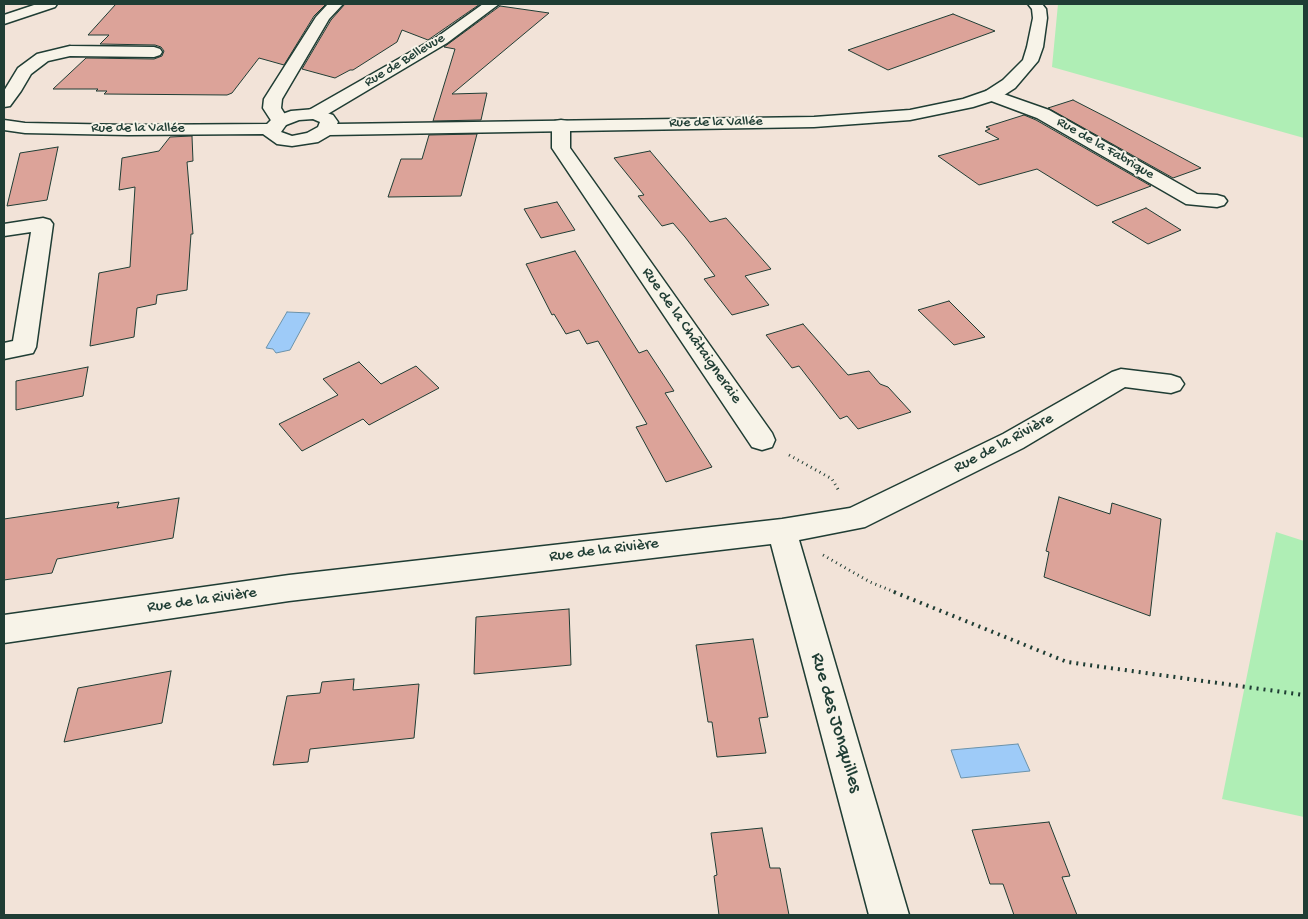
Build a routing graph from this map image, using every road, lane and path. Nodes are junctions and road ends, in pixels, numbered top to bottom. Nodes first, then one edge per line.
1 (50, 4) edge
2 (336, 4) edge
3 (492, 4) edge
4 (1036, 4) edge
5 (4, 20) edge
6 (154, 52) dead end
7 (992, 96) junction
8 (4, 102) edge
9 (315, 114) junction
10 (4, 125) edge
11 (276, 125) junction
12 (561, 125) junction
13 (326, 130) junction
14 (1218, 201) dead end
15 (4, 230) edge
16 (4, 351) edge
17 (1171, 384) dead end
18 (762, 440) joint
19 (855, 519) junction
20 (782, 530) junction
21 (4, 629) edge
22 (1304, 695) edge
23 (889, 915) edge

1 - 5 street
2 - 11 street
3 - 9 street, Rue de Bellevue
4 - 7 street, Rue de la Vallée
6 - 8 street
7 - 12 street, Rue de la Vallée
7 - 14 street, Rue de la Fabrique
9 - 11 street
9 - 13 street
10 - 11 street, Rue de la Vallée
11 - 13 street
12 - 13 street, Rue de la Vallée
12 - 18 street, Rue de la Châtaigneraie
15 - 16 street
17 - 19 street, Rue de la Rivière
18 - 19 path
19 - 20 street, Rue de la Rivière
20 - 21 street, Rue de la Rivière
20 - 22 path
20 - 23 street, Rue des Jonquilles

